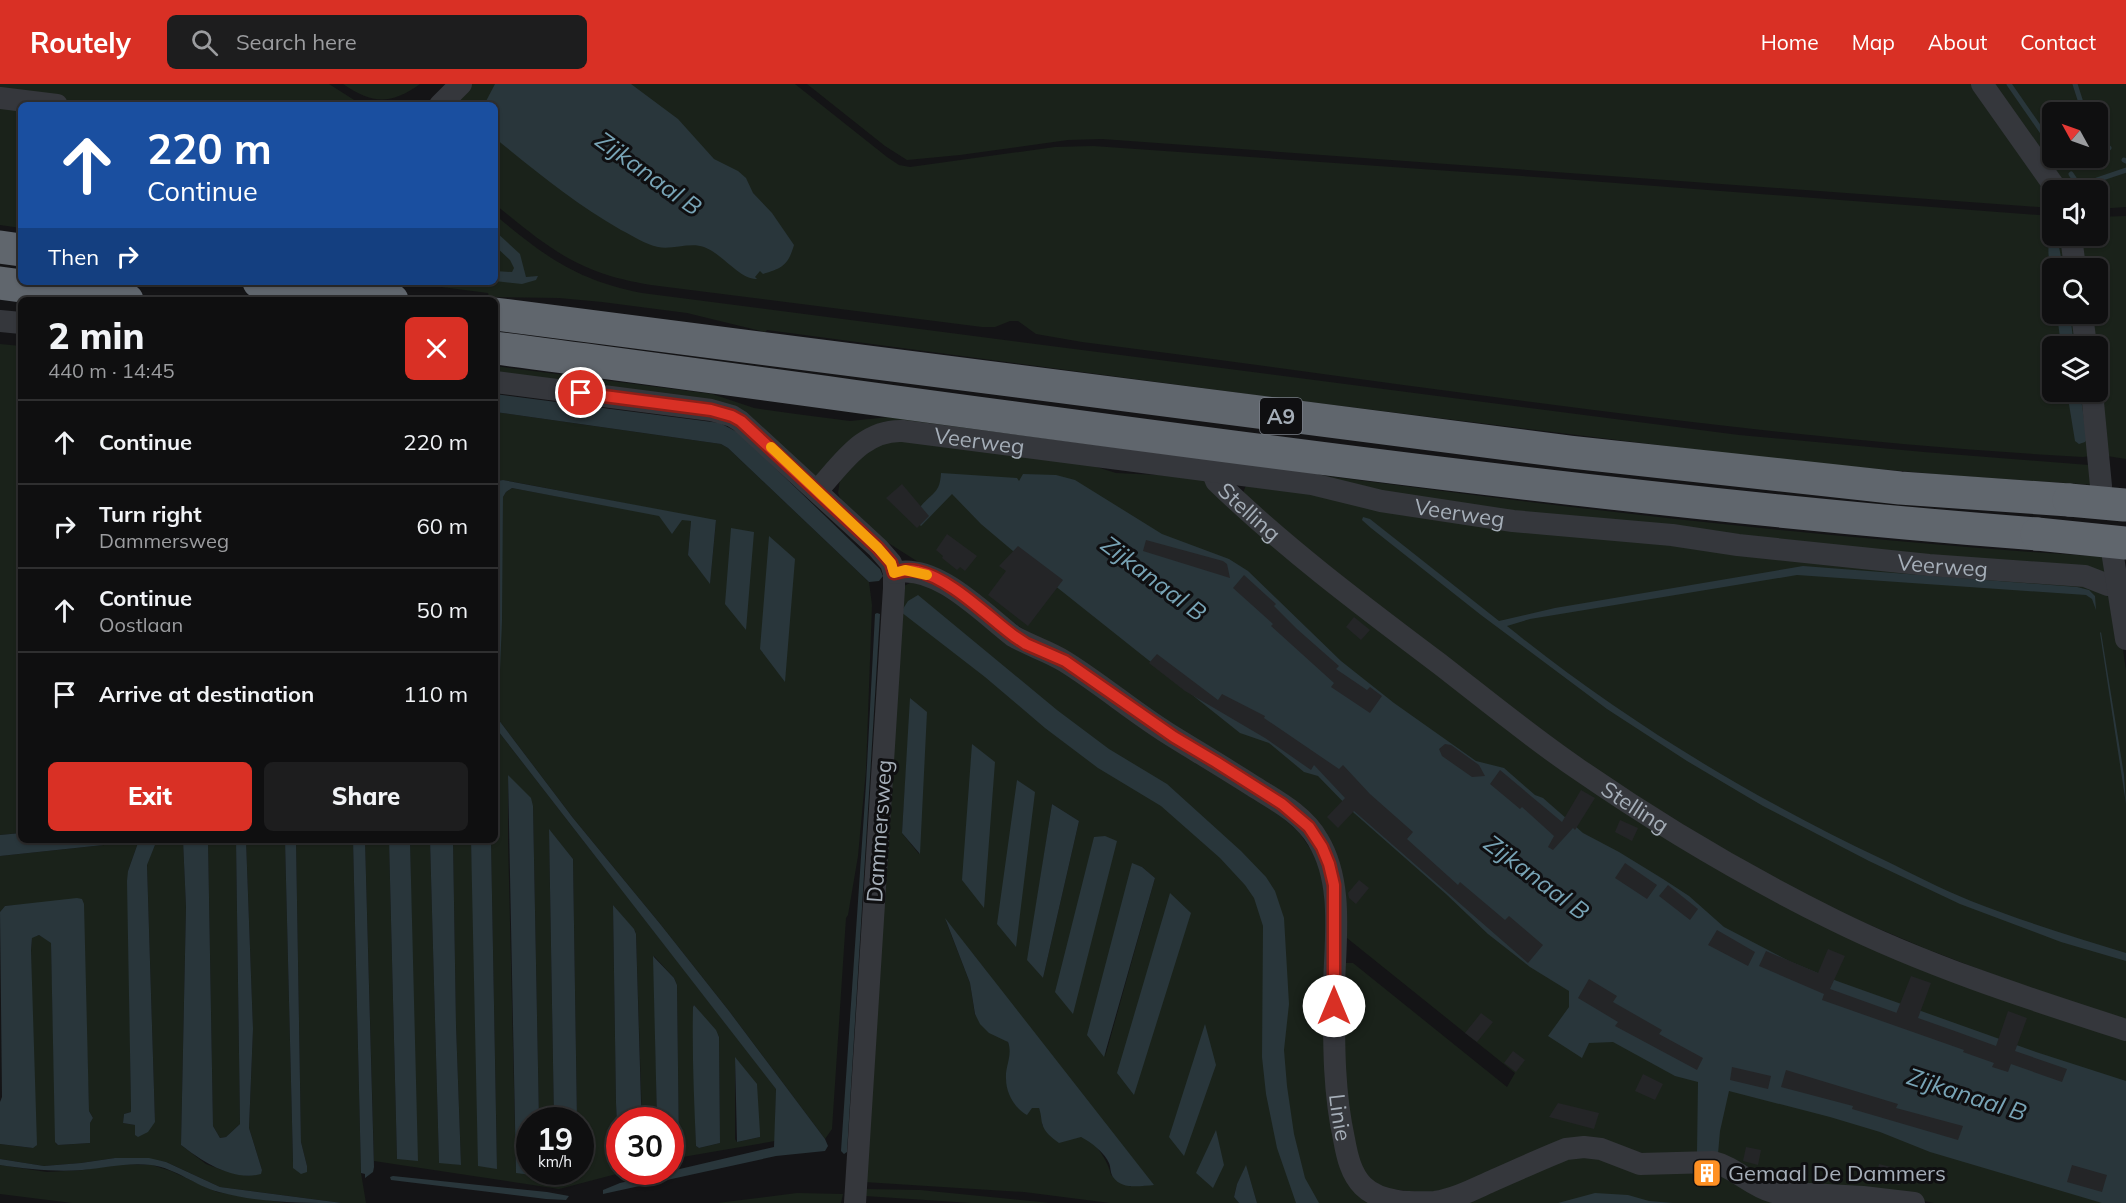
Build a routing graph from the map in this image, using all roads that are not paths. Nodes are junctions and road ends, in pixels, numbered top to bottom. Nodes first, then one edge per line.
1 (461, 84) edge
2 (1982, 84) edge
3 (0, 98) edge
4 (33, 102) edge
5 (443, 102) edge
6 (2049, 180) edge
7 (0, 247) edge
8 (18, 250) edge
9 (0, 283) edge
10 (281, 285) edge
11 (105, 297) edge
12 (370, 297) edge
13 (498, 314) edge
14 (0, 321) edge
15 (18, 323) edge
16 (498, 348) edge
17 (498, 382) edge
18 (2094, 402) edge
19 (1213, 473) junction
20 (817, 491) junction
21 (2117, 499) edge
22 (2119, 550) edge
23 (894, 573) junction
24 (2122, 586) edge
25 (2126, 639) edge
26 (2126, 1030) edge
27 (855, 1203) edge
28 (1914, 1203) edge

1 - 5 street
2 - 6 street
3 - 4 street
7 - 8 highway
9 - 11 highway
10 - 12 highway
13 - 21 highway, A9, bridge
14 - 15 street
16 - 22 highway, A9, bridge
17 - 20 street
18 - 21 street
19 - 20 street, Veerweg
19 - 24 street, Veerweg
19 - 26 street, Stelling
20 - 23 street
22 - 24 street
23 - 27 street, Dammersweg
23 - 28 street, Linie
24 - 25 street

